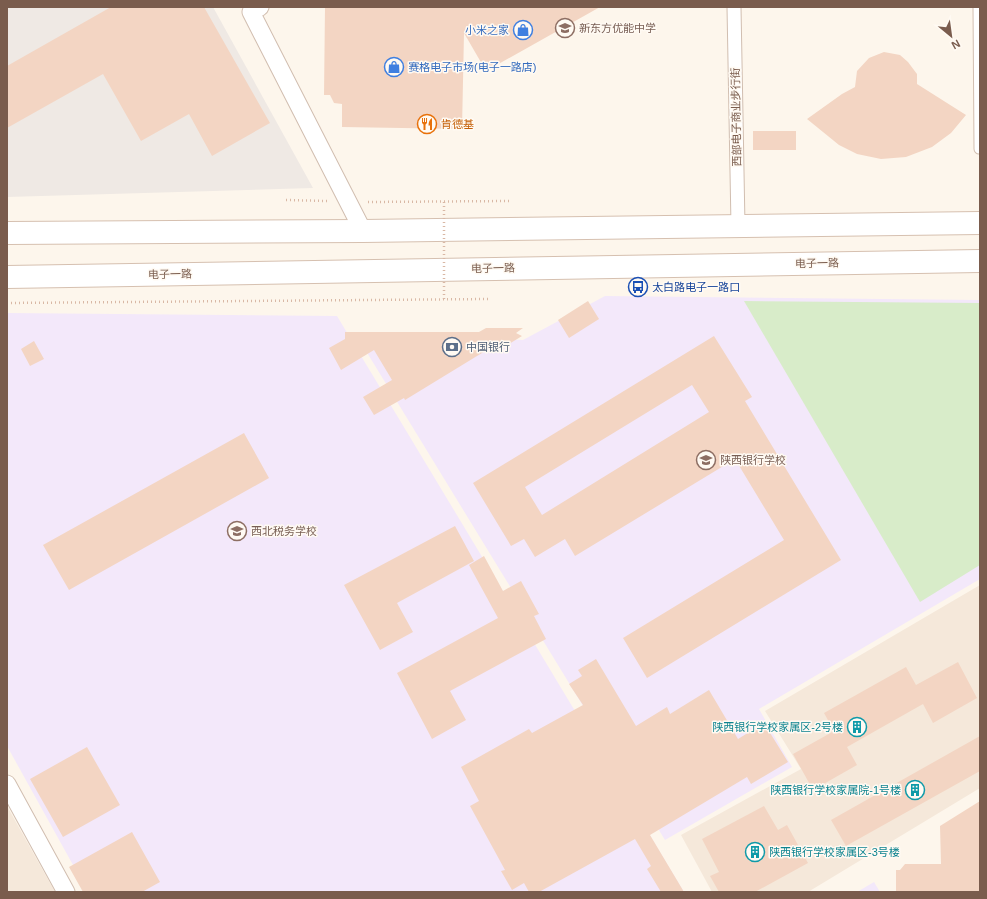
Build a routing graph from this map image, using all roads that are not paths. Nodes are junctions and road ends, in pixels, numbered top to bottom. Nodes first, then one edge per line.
1 (260, 7) edge
2 (734, 7) edge
3 (978, 7) edge
4 (979, 149) edge
5 (980, 223) edge
6 (738, 226) junction
7 (363, 231) junction
8 (7, 233) edge
9 (980, 261) edge
10 (7, 277) edge
11 (7, 784) edge
12 (66, 892) edge

1 - 7 street
2 - 6 street, 西部电子商业步行街
3 - 4 lane
5 - 6 main road
6 - 7 main road
7 - 8 main road
9 - 10 main road, 电子一路
11 - 12 street

